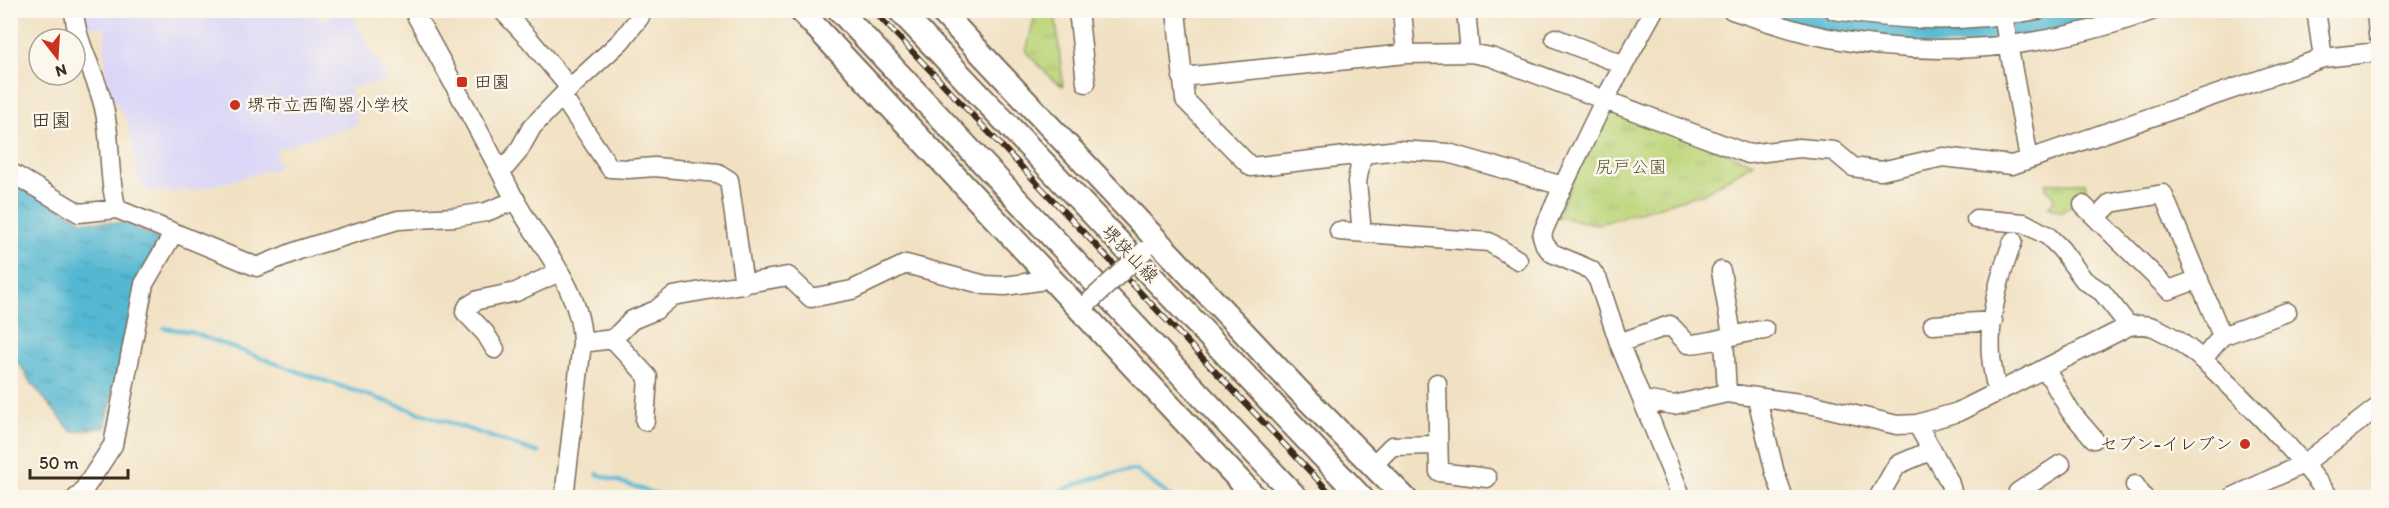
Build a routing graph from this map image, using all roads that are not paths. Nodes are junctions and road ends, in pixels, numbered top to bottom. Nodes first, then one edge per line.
1 (74, 10) edge
2 (413, 10) edge
3 (502, 10) edge
4 (800, 10) edge
5 (838, 10) edge
6 (899, 10) edge
7 (940, 10) edge
8 (1078, 10) edge
9 (1176, 10) edge
10 (1402, 10) edge
11 (1466, 10) edge
12 (1654, 10) edge
13 (1732, 10) edge
14 (1834, 10) edge
15 (2038, 10) edge
16 (2154, 10) edge
17 (2316, 10) edge
18 (2376, 10) edge
19 (2003, 14) edge
20 (640, 17) dead end
21 (2379, 35) edge
22 (1556, 38) dead end
23 (2009, 46) junction
24 (2379, 52) edge
25 (1470, 53) junction
26 (1406, 54) junction
27 (2323, 58) junction
28 (1624, 65) junction
29 (1182, 77) junction
30 (1086, 83) dead end
31 (566, 92) junction
32 (1605, 99) junction
33 (1362, 154) junction
34 (2029, 159) junction
35 (502, 171) junction
36 (10, 172) edge
37 (1563, 186) junction
38 (516, 200) junction
39 (2083, 205) dead end
40 (117, 209) junction
41 (2097, 218) junction
42 (1976, 219) dead end
43 (1340, 231) dead end
44 (1362, 232) junction
45 (173, 234) junction
46 (2013, 241) dead end
47 (1150, 245) junction
48 (1518, 260) dead end
49 (1721, 271) dead end
50 (559, 272) junction
51 (1048, 273) junction
52 (2199, 279) junction
53 (744, 285) junction
54 (1085, 305) junction
55 (2287, 312) dead end
56 (1993, 321) junction
57 (1934, 325) dead end
58 (2129, 326) junction
59 (1765, 330) dead end
60 (2222, 336) junction
61 (1728, 337) junction
62 (613, 339) junction
63 (582, 343) junction
64 (1619, 343) junction
65 (495, 349) dead end
66 (2202, 360) junction
67 (2045, 368) junction
68 (1437, 383) dead end
69 (1727, 393) junction
70 (1997, 393) junction
71 (1757, 398) junction
72 (1643, 400) junction
73 (2379, 407) edge
74 (645, 421) dead end
75 (1917, 424) junction
76 (2094, 439) dead end
77 (1438, 445) junction
78 (1932, 450) junction
79 (2305, 463) junction
80 (2061, 464) dead end
81 (1373, 465) junction
82 (1487, 478) dead end
83 (82, 496) edge
84 (564, 498) edge
85 (1257, 498) edge
86 (1297, 498) edge
87 (1362, 498) edge
88 (1406, 498) edge
89 (1682, 498) edge
90 (1784, 498) edge
91 (1878, 498) edge
92 (1954, 498) edge
93 (2019, 498) edge
94 (2231, 498) edge
95 (2330, 498) edge

1 - 40 street
2 - 35 street
3 - 31 street
4 - 51 main road
5 - 86 main road
6 - 87 main road, 堺狭山線
7 - 47 main road
8 - 30 street
9 - 29 street
10 - 26 street
11 - 25 street
12 - 28 street
13 - 23 street
14 - 19 street
15 - 19 street
16 - 23 street
17 - 27 street
18 - 21 street
19 - 23 street
20 - 31 street
22 - 28 street
23 - 34 street
24 - 27 street
25 - 26 street
25 - 32 street
26 - 29 street
27 - 34 street
28 - 32 street
29 - 33 street
31 - 35 street
31 - 53 street
32 - 34 street
32 - 37 street
33 - 37 street
33 - 44 street
35 - 38 street
36 - 40 street
37 - 64 street
38 - 45 street
38 - 50 street
39 - 41 street
40 - 45 street
41 - 52 street
41 - 52 street
42 - 58 street
43 - 44 street
44 - 48 street
45 - 83 street
46 - 56 street
47 - 54 street, bridge
47 - 81 main road
49 - 61 street
50 - 63 street
50 - 65 street
51 - 53 street
51 - 54 main road
52 - 60 street
53 - 62 street
54 - 85 main road
55 - 60 street
56 - 57 street
56 - 70 street
58 - 66 street
58 - 67 street
59 - 61 street
60 - 66 street
61 - 64 street
61 - 69 street
62 - 63 street
62 - 74 street
63 - 84 street
64 - 72 street
66 - 79 street
67 - 70 street
67 - 76 street
68 - 77 street
69 - 71 street
69 - 72 street
70 - 75 street
71 - 75 street
71 - 90 street
72 - 89 street
73 - 79 street
75 - 78 street
77 - 81 street
77 - 82 street
78 - 91 street
78 - 92 street
79 - 94 street
79 - 95 street
80 - 93 street
81 - 88 main road

